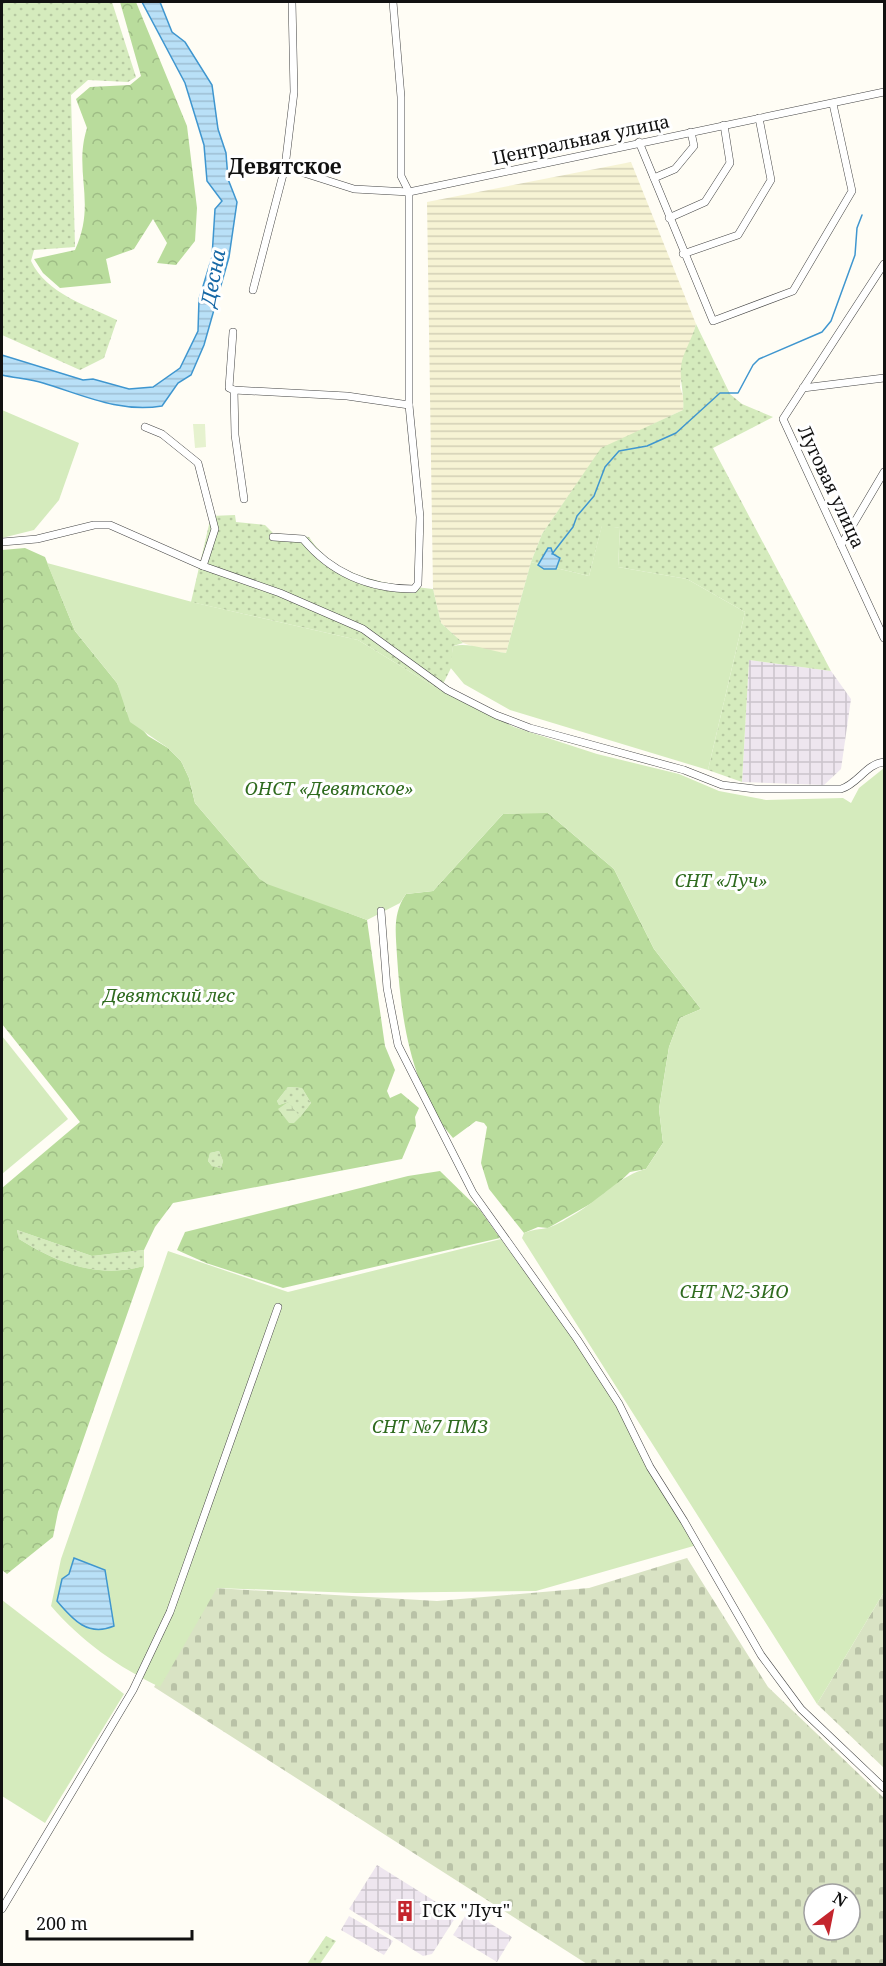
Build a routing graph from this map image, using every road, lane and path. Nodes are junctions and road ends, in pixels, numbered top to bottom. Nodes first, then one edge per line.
1 (292, 2) edge
2 (393, 2) edge
3 (885, 92) edge
4 (833, 104) junction
5 (759, 118) junction
6 (724, 125) junction
7 (691, 132) junction
8 (639, 142) junction
9 (285, 167) junction
10 (654, 178) junction
11 (409, 192) junction
12 (669, 218) junction
13 (683, 254) junction
14 (885, 264) edge
15 (253, 290) dead end
16 (233, 332) dead end
17 (885, 378) edge
18 (803, 388) junction
19 (234, 390) junction
20 (409, 405) junction
21 (145, 427) dead end
22 (885, 472) edge
23 (244, 500) dead end
24 (273, 537) dead end
25 (2, 542) edge
26 (841, 545) junction
27 (203, 566) junction
28 (885, 638) edge
29 (885, 762) edge
30 (381, 911) dead end
31 (278, 1307) dead end
32 (885, 1788) edge
33 (2, 1909) edge

1 - 9 street
2 - 11 street
3 - 4 street, Центральная улица
4 - 5 street, Центральная улица
4 - 13 street
5 - 6 street, Центральная улица
5 - 13 street
6 - 7 street, Центральная улица
6 - 12 street
7 - 8 street, Центральная улица
7 - 10 street
8 - 10 street
8 - 11 street, Центральная улица
9 - 11 street, Центральная улица
9 - 15 street
10 - 12 street
11 - 20 street
12 - 13 street
14 - 18 street, Луговая улица
16 - 19 street
17 - 18 street
18 - 26 street, Луговая улица
19 - 20 street
19 - 23 street
20 - 24 street
21 - 27 street
22 - 26 street
25 - 27 street
26 - 28 street, Луговая улица
27 - 29 street
30 - 32 street
31 - 33 street

